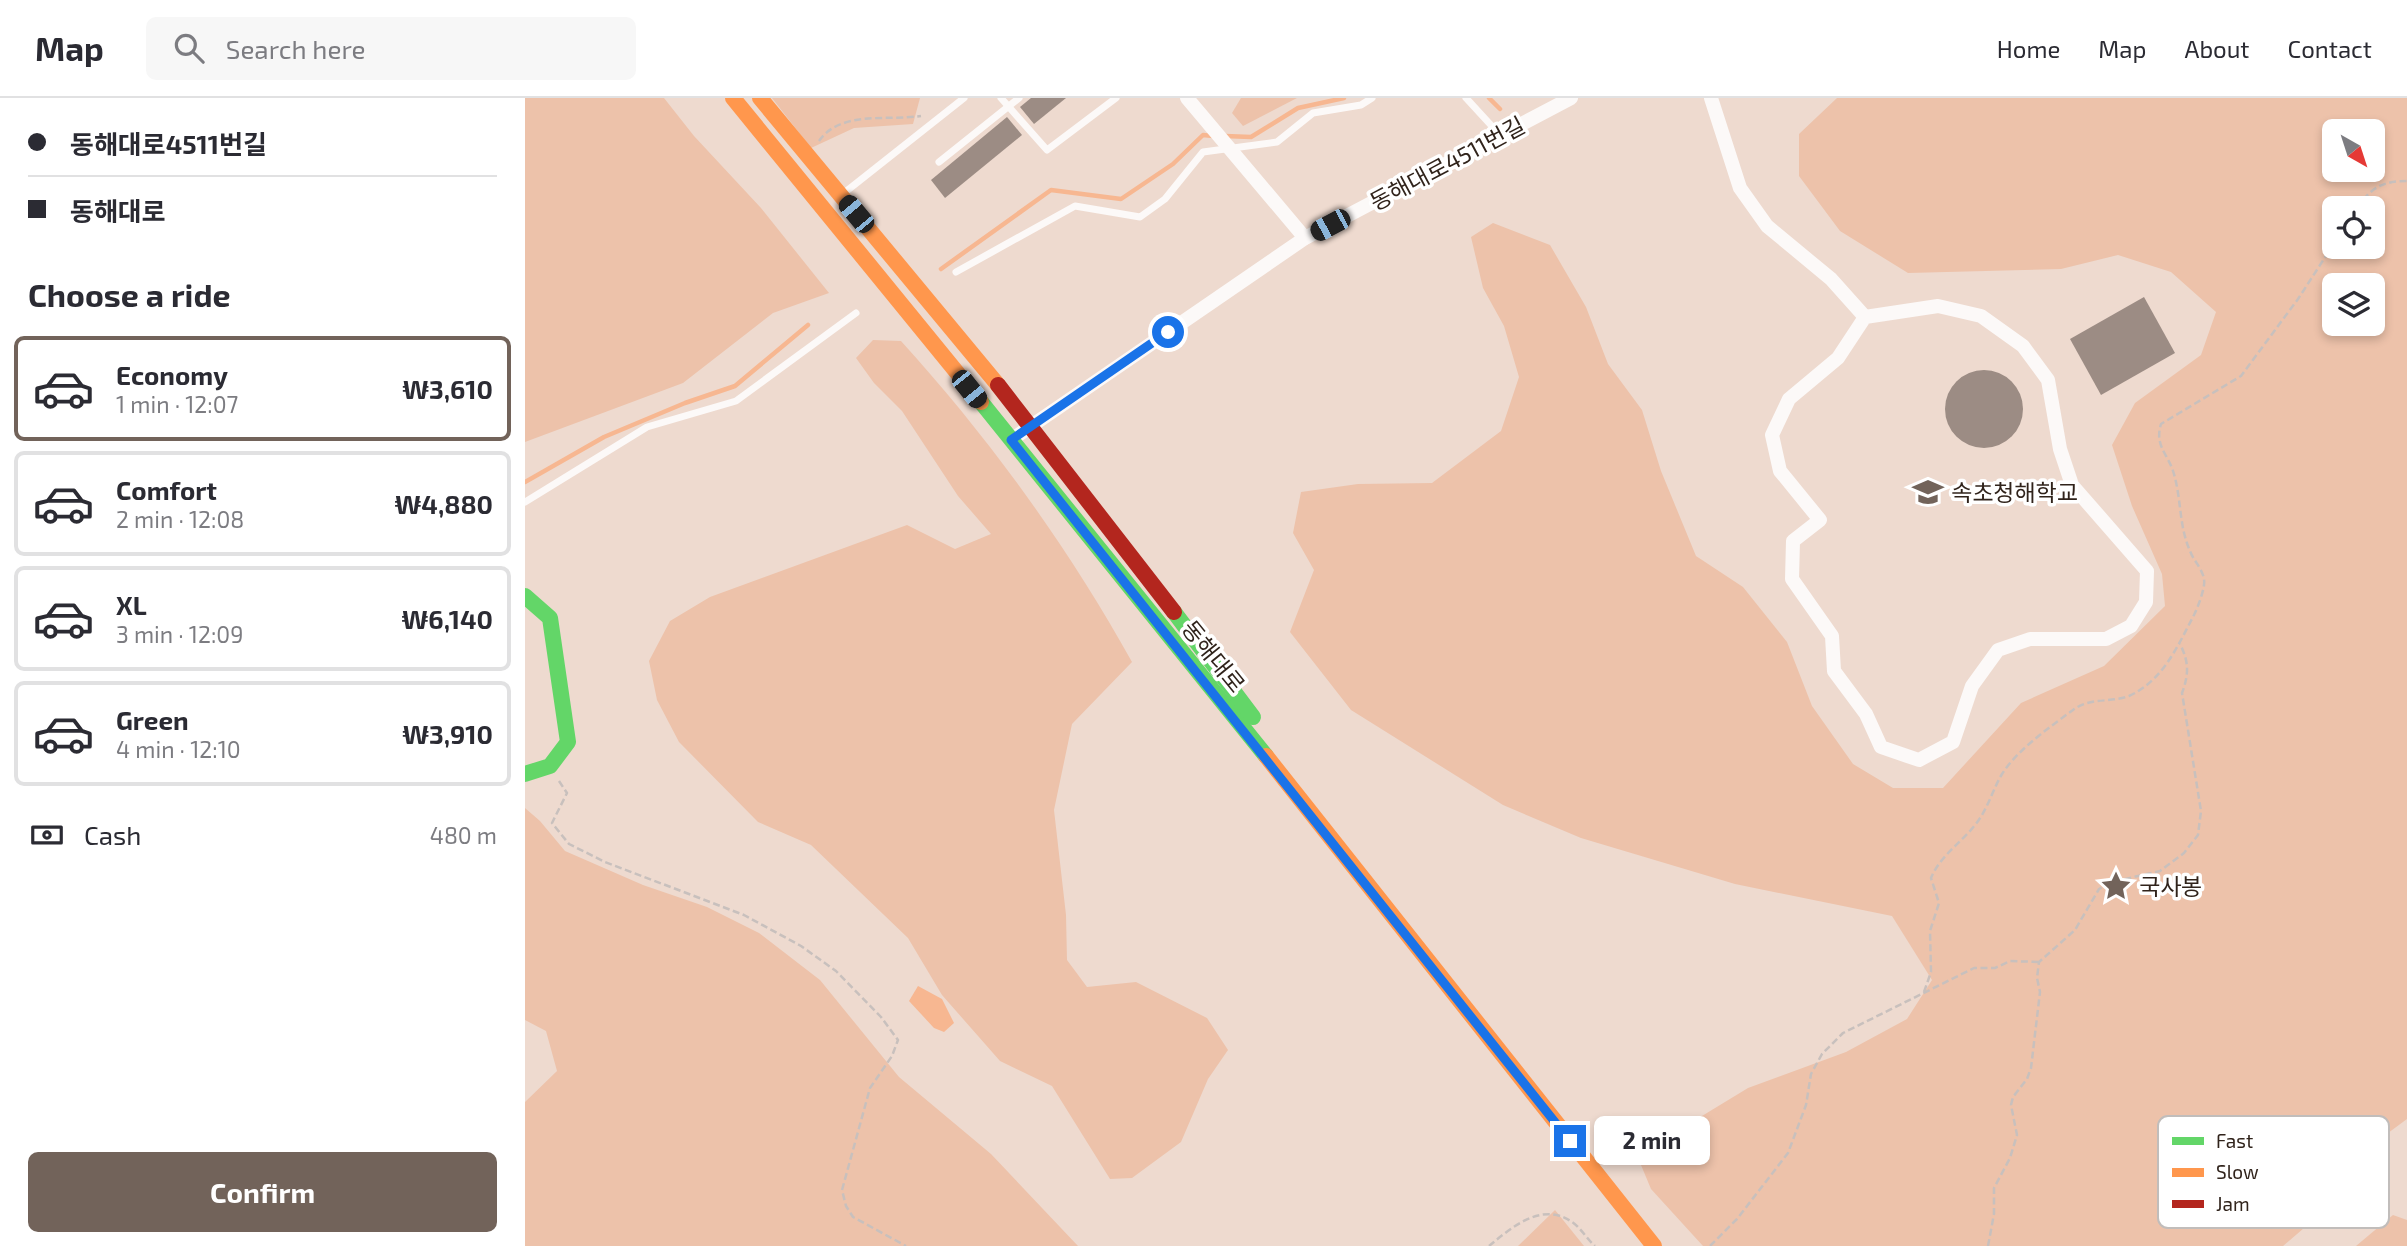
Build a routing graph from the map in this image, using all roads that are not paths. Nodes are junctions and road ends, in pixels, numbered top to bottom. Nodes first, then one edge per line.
1 (733, 98) edge
2 (760, 98) edge
3 (964, 98) edge
4 (1001, 98) edge
5 (1019, 98) edge
6 (1116, 98) edge
7 (1372, 98) edge
8 (1466, 98) edge
9 (1571, 98) edge
10 (1711, 98) edge
11 (1192, 103) edge
12 (1009, 107) junction
13 (1500, 135) junction
14 (1229, 148) junction
15 (939, 162) dead end
16 (841, 196) junction
17 (1305, 238) junction
18 (956, 272) dead end
19 (856, 313) dead end
20 (1865, 317) junction
21 (1031, 425) junction
22 (1011, 440) junction
23 (525, 502) edge
24 (525, 596) edge
25 (525, 774) edge
26 (1654, 1246) edge
27 (1667, 1246) edge

1 - 22 main road, 동해대로
2 - 16 main road, 동해대로
3 - 16 lane
4 - 12 lane
5 - 12 lane
6 - 12 lane
7 - 14 lane
8 - 13 lane
9 - 13 street, 동해대로4511번길
10 - 20 street
11 - 14 street
12 - 15 lane
13 - 17 street, 동해대로4511번길
14 - 17 street
14 - 18 lane
16 - 21 main road, 동해대로
17 - 21 street, 동해대로4511번길
19 - 23 lane
20 - 20 street
21 - 22 street, 동해대로4511번길
21 - 27 main road, 동해대로
22 - 26 main road, 동해대로
24 - 25 main road

